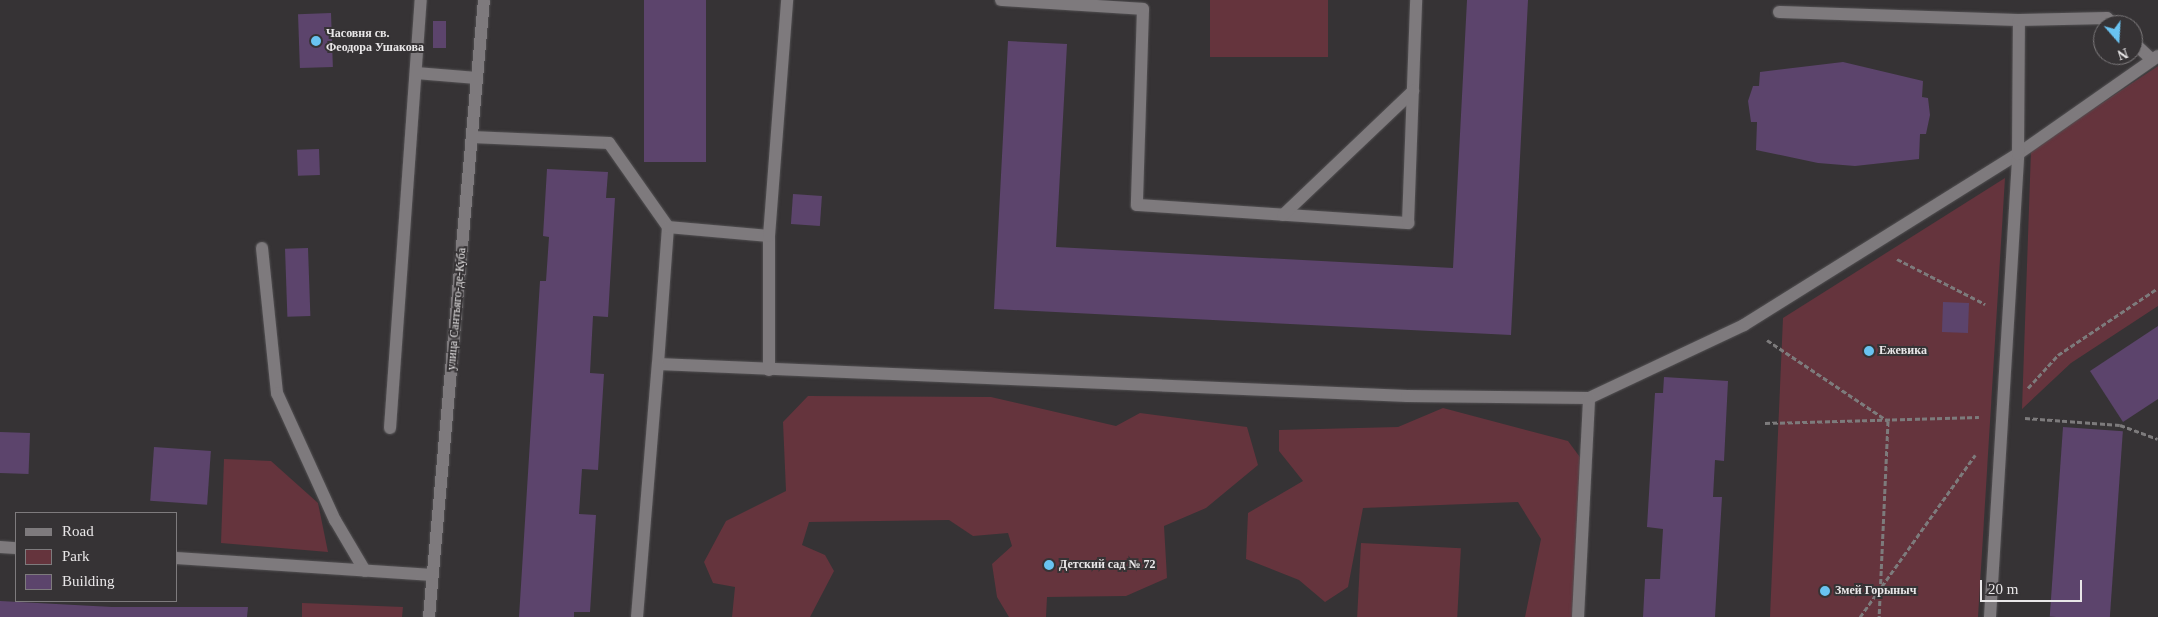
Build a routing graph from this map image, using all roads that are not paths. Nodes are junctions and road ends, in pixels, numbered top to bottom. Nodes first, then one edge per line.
1 (421, 0) edge
2 (484, 0) edge
3 (787, 0) edge
4 (1001, 0) edge
5 (1416, 0) edge
6 (1779, 12) dead end
7 (2093, 18) edge
8 (2019, 20) junction
9 (2143, 49) edge
10 (2155, 58) edge
11 (416, 73) junction
12 (477, 78) junction
13 (1413, 91) junction
14 (472, 136) junction
15 (2018, 154) junction
16 (1283, 215) junction
17 (668, 227) junction
18 (769, 236) junction
19 (262, 248) dead end
20 (658, 364) junction
21 (769, 370) junction
22 (1590, 398) junction
23 (390, 428) dead end
24 (0, 547) edge
25 (15, 548) edge
26 (178, 558) edge
27 (366, 571) junction
28 (432, 575) junction
29 (429, 617) edge
30 (637, 617) edge
31 (1578, 617) edge
32 (1990, 617) edge

1 - 11 street
2 - 12 street, улица Сантьяго-де-Куба
3 - 18 street
4 - 16 street
5 - 13 street
6 - 8 street
7 - 8 street
8 - 15 street
9 - 10 street
10 - 15 street
11 - 12 street
11 - 23 street
12 - 14 street, улица Сантьяго-де-Куба
13 - 16 street
13 - 16 street
14 - 17 street
14 - 28 street, улица Сантьяго-де-Куба
15 - 22 street
15 - 32 street
17 - 18 street
17 - 20 street
18 - 21 street
19 - 27 street
20 - 21 street
20 - 30 street
21 - 22 street
22 - 31 street
24 - 25 street
26 - 27 street
27 - 28 street
28 - 29 street, улица Сантьяго-де-Куба

